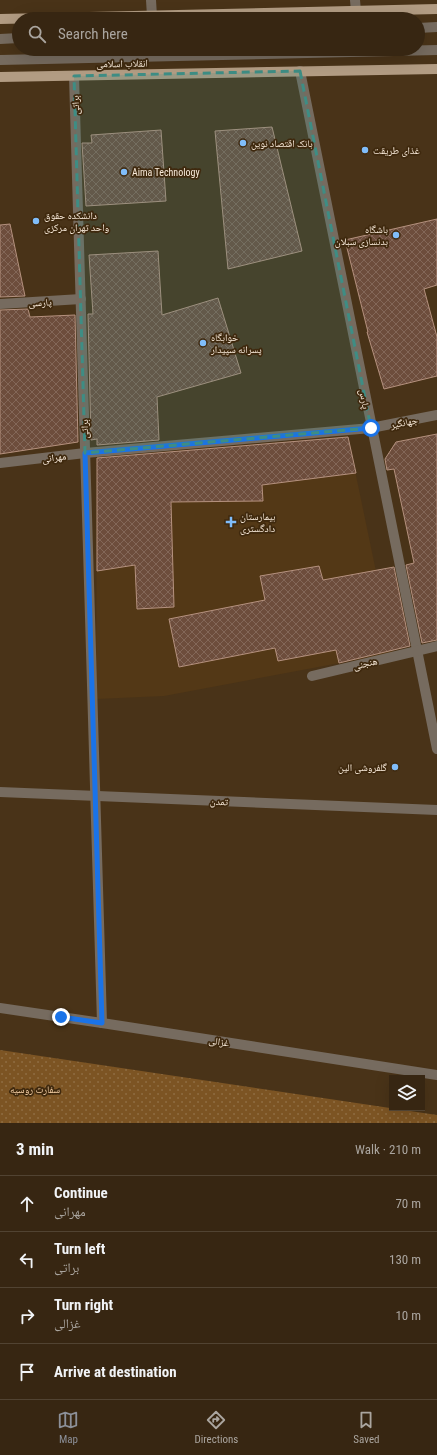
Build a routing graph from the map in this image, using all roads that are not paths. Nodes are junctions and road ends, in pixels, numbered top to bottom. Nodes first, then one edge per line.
1 (151, 0) edge
2 (355, 0) edge
3 (437, 9) edge
4 (356, 11) junction
5 (152, 12) edge
6 (315, 12) edge
7 (0, 19) edge
8 (12, 19) edge
9 (437, 27) edge
10 (425, 28) edge
11 (12, 38) edge
12 (0, 39) edge
13 (425, 50) edge
14 (437, 50) edge
15 (175, 56) edge
16 (0, 60) edge
17 (437, 69) edge
18 (300, 71) junction
19 (74, 76) junction
20 (0, 77) edge
21 (81, 300) junction
22 (0, 304) edge
23 (437, 415) edge
24 (371, 428) junction
25 (85, 453) junction
26 (0, 463) edge
27 (437, 646) edge
28 (417, 650) junction
29 (312, 676) dead end
30 (437, 749) edge
31 (0, 792) edge
32 (96, 796) junction
33 (437, 810) edge
34 (0, 1008) edge
35 (102, 1023) junction
36 (437, 1075) edge

1 - 5 street
2 - 4 street
3 - 4 main road
4 - 6 main road
7 - 8 main road
9 - 10 street
11 - 12 street
13 - 14 street
15 - 16 street
17 - 18 main road, انقلاب اسلامی
18 - 19 main road, انقلاب اسلامی
18 - 24 street, پارس
19 - 20 main road, انقلاب اسلامی
19 - 21 street, براتی
21 - 22 street, پارسی
21 - 25 street, براتی
23 - 24 street, جهانگیر
24 - 25 street, مهرانی
24 - 28 street, پارس
25 - 26 street, مهرانی
25 - 32 street, براتی
27 - 28 street, هنجنی
28 - 29 street, هنجنی
28 - 30 street, پارس
31 - 32 street, تمدن
32 - 33 street, تمدن
32 - 35 street, براتی
34 - 35 street, غزالی
35 - 36 street, غزالی

